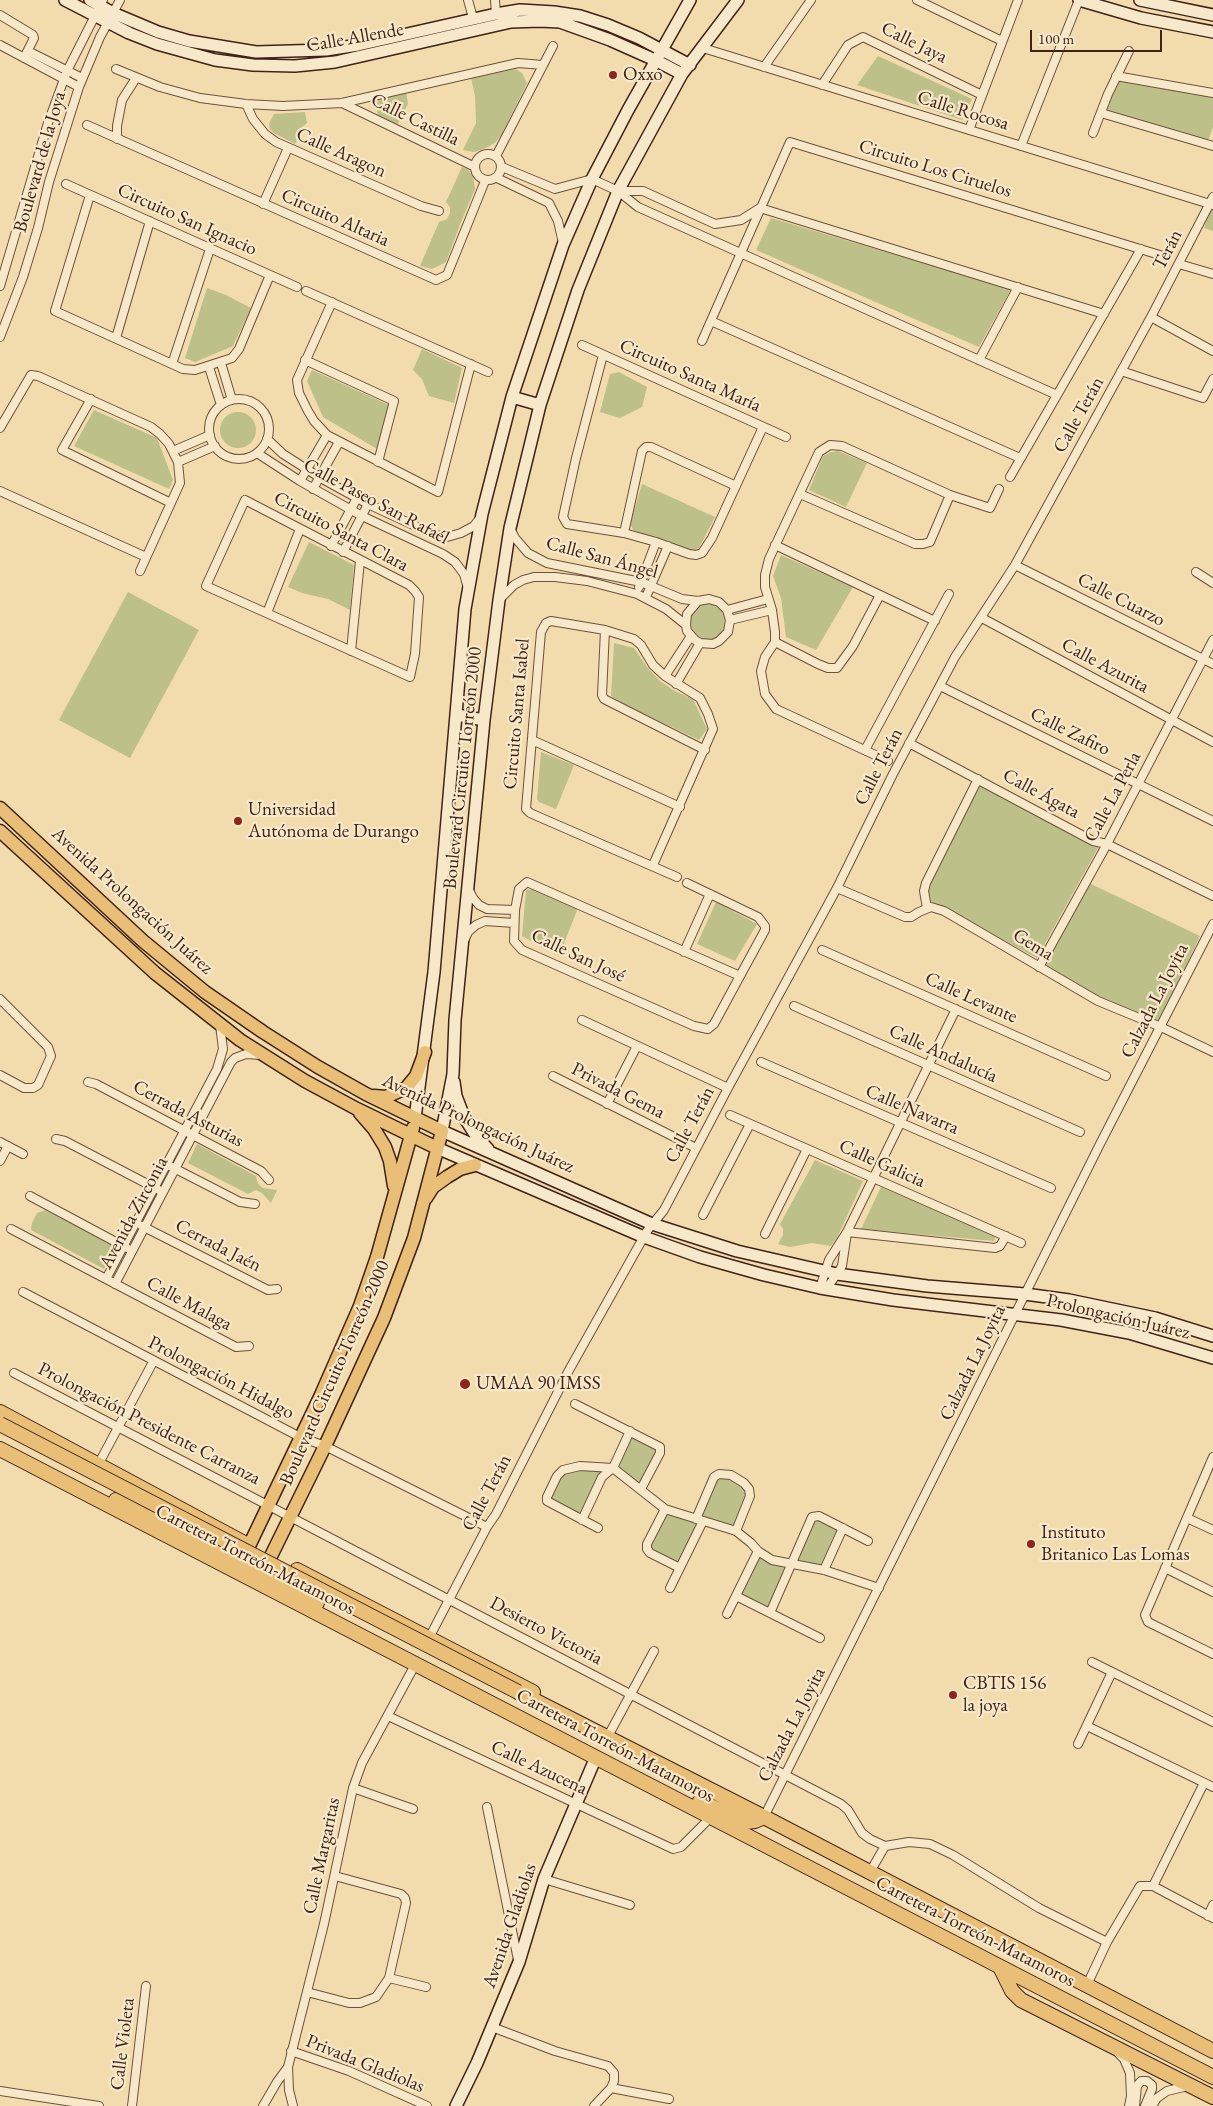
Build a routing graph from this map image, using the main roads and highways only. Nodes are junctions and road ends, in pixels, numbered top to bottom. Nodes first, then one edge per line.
1 (0, 808) edge
2 (0, 832) edge
3 (76, 879) junction
4 (64, 891) junction
5 (424, 1052) road end
6 (366, 1094) junction
7 (357, 1109) junction
8 (415, 1118) junction
9 (442, 1131) joint
10 (411, 1135) junction
11 (437, 1148) junction
12 (475, 1164) road end
13 (395, 1191) junction
14 (422, 1204) junction
15 (0, 1412) edge
16 (0, 1424) edge
17 (3, 1450) edge
18 (219, 1530) junction
19 (207, 1544) junction
20 (249, 1546) junction
21 (271, 1556) junction
22 (238, 1561) junction
23 (255, 1562) junction
24 (293, 1568) junction
25 (264, 1574) junction
26 (288, 1586) junction
27 (410, 1660) junction
28 (602, 1736) junction
29 (600, 1759) junction
30 (764, 1817) junction
31 (1000, 1966) junction
32 (1213, 2051) edge
33 (1213, 2077) edge
34 (1213, 2097) edge

1 - 3 main road, Avenida Prolongación Juárez
2 - 4 main road, Avenida Prolongación Juárez
3 - 4 main road
3 - 6 main road, Avenida Prolongación Juárez
4 - 7 main road, Avenida Prolongación Juárez
5 - 6 main road
6 - 8 main road, Avenida Prolongación Juárez
7 - 10 main road, Avenida Prolongación Juárez
7 - 13 main road
8 - 9 main road, Avenida Prolongación Juárez
8 - 10 main road, Boulevard Circuito Torreón 2000
9 - 11 main road, Boulevard Circuito Torreón 2000
10 - 11 main road, Avenida Prolongación Juárez
10 - 13 main road, Boulevard Circuito Torreón 2000
11 - 14 main road, Boulevard Circuito Torreón 2000
12 - 14 main road
13 - 20 main road, Boulevard Circuito Torreón 2000
14 - 21 main road, Boulevard Circuito Torreón 2000
15 - 18 highway
16 - 28 highway, bridge
17 - 19 highway
17 - 27 highway, Carretera Torreón-Matamoros
18 - 19 highway
18 - 20 highway
19 - 22 highway
20 - 21 highway
20 - 23 highway
21 - 23 highway
21 - 24 highway
22 - 23 highway
22 - 25 highway
23 - 25 highway
24 - 26 highway
24 - 28 highway
25 - 26 highway
26 - 27 highway
27 - 29 highway, Carretera Torreón-Matamoros
28 - 30 highway
29 - 30 highway
29 - 31 highway, Carretera Torreón-Matamoros
30 - 32 highway
31 - 33 highway, Carretera Torreón-Matamoros
31 - 34 highway

